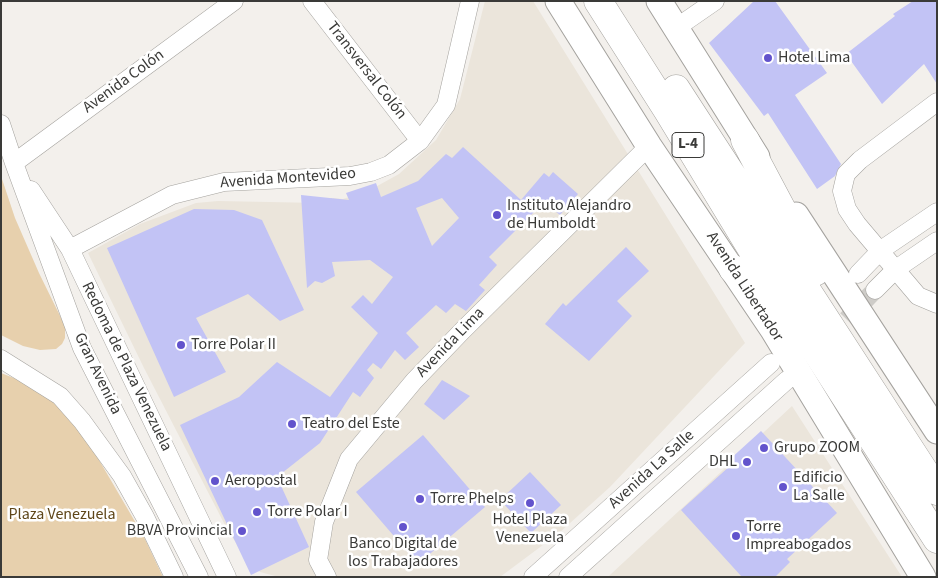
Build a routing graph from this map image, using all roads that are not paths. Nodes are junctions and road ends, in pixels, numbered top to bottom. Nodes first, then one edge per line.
1 (234, 1) edge
2 (312, 1) edge
3 (470, 1) edge
4 (558, 1) edge
5 (598, 1) edge
6 (619, 1) edge
7 (659, 1) edge
8 (715, 1) edge
9 (676, 28) junction
10 (937, 102) edge
11 (1, 124) edge
12 (746, 140) junction
13 (420, 141) junction
14 (649, 146) junction
15 (14, 163) junction
16 (937, 212) edge
17 (937, 241) edge
18 (70, 249) junction
19 (881, 250) junction
20 (733, 269) junction
21 (896, 269) junction
22 (858, 274) dead end
23 (875, 290) tunnel mouth
24 (937, 304) edge
25 (1, 359) edge
26 (771, 363) dead end
27 (787, 380) dead end
28 (849, 401) junction
29 (893, 422) junction
30 (937, 430) edge
31 (937, 491) edge
32 (937, 539) edge
33 (174, 577) edge
34 (199, 577) edge
35 (227, 577) edge
36 (327, 577) edge
37 (533, 577) edge
38 (568, 577) edge
39 (923, 577) edge

1 - 15 street, Avenida Colón
2 - 13 street, Transversal Colón
3 - 13 street, Avenida Montevideo
4 - 14 main road, Avenida Libertador / L-4
5 - 28 main road, Avenida Libertador / L-4
6 - 29 main road, L-4
7 - 9 main road, L-4
8 - 9 street
9 - 12 main road, L-4
10 - 19 street
11 - 15 street
12 - 29 main road, L-4
12 - 30 main road, L-4
13 - 18 street, Avenida Montevideo
14 - 20 main road, Avenida Libertador / L-4
14 - 36 street, Avenida Lima
15 - 18 street, Redoma de Plaza Venezuela
15 - 34 street, Gran Avenida
16 - 19 street
17 - 21 street
18 - 35 street, Redoma de Plaza Venezuela
19 - 21 street
19 - 22 street
20 - 28 main road, L-4
20 - 39 main road, Avenida Libertador / L-4
21 - 23 street
21 - 24 street
25 - 33 street, Gran Avenida
26 - 37 street, Avenida La Salle
27 - 38 street, Avenida La Salle
28 - 32 main road, Avenida Libertador / L-4
29 - 31 main road, L-4

